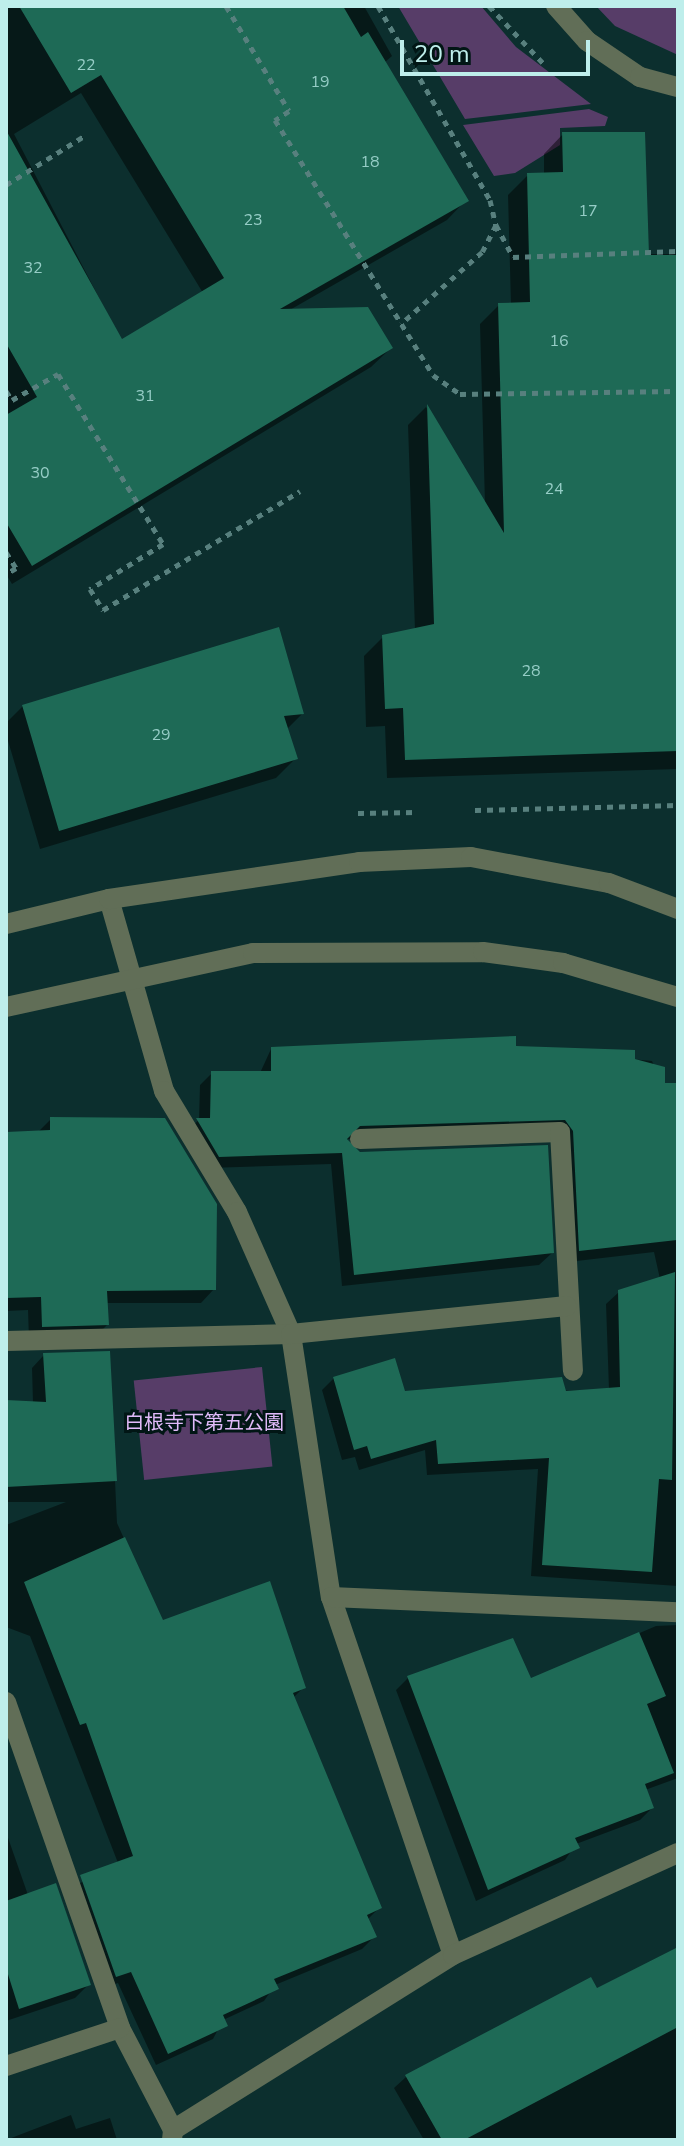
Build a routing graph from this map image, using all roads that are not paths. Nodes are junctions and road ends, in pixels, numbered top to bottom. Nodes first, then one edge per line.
1 (556, 6) edge
2 (678, 87) edge
3 (109, 899) junction
4 (678, 909) edge
5 (6, 924) edge
6 (132, 974) junction
7 (678, 997) edge
8 (6, 1007) edge
9 (360, 1139) dead end
10 (567, 1306) junction
11 (291, 1334) junction
12 (6, 1341) edge
13 (573, 1371) dead end
14 (331, 1597) junction
15 (678, 1612) edge
16 (6, 1702) edge
17 (678, 1853) edge
18 (453, 1955) junction
19 (120, 2028) junction
20 (6, 2066) edge
21 (173, 2135) edge

1 - 2 street
3 - 4 street
3 - 5 street
3 - 6 street
6 - 7 street
6 - 8 street
6 - 11 street
9 - 10 street
10 - 11 street
10 - 13 street
11 - 12 street
11 - 14 street
14 - 15 street
14 - 18 street
16 - 19 street
17 - 18 street
18 - 21 street
19 - 20 street
19 - 21 street

